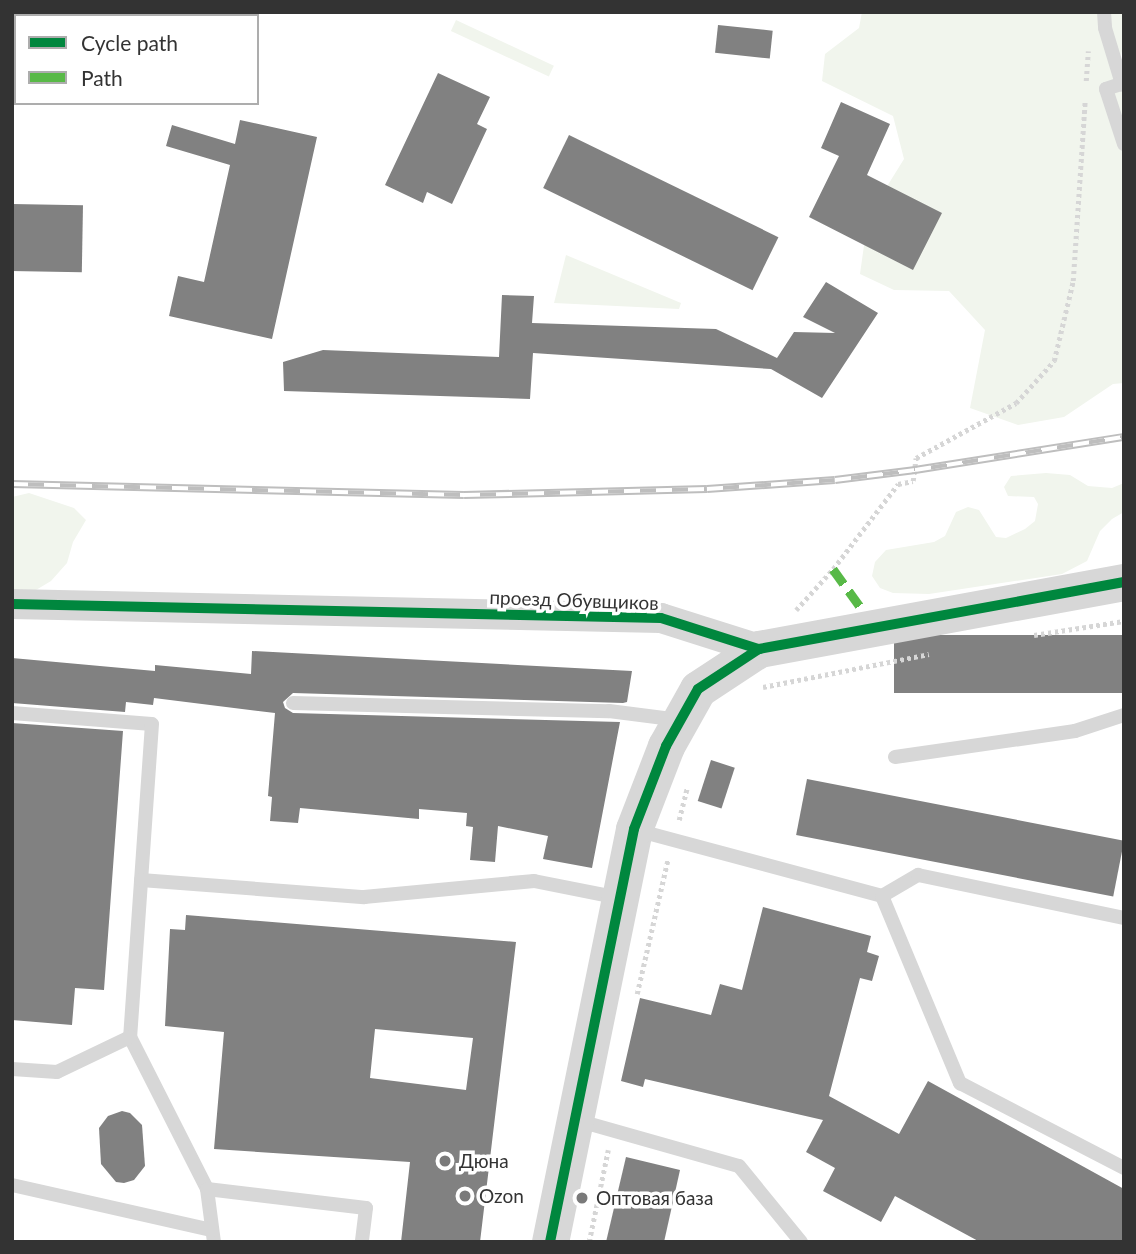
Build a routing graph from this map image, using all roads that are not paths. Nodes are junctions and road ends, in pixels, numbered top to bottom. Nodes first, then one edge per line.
1 (1104, 12) edge
2 (1123, 83) edge
3 (1124, 144) edge
4 (1120, 587) edge
5 (12, 604) edge
6 (759, 649) junction
7 (293, 703) dead end
8 (12, 713) edge
9 (1124, 715) edge
10 (680, 720) junction
11 (895, 757) dead end
12 (634, 830) junction
13 (141, 880) junction
14 (883, 896) junction
15 (620, 898) junction
16 (1124, 918) edge
17 (130, 1037) junction
18 (12, 1069) edge
19 (575, 1120) junction
20 (1124, 1168) edge
21 (12, 1185) edge
22 (207, 1189) junction
23 (213, 1236) edge
24 (362, 1242) edge
25 (550, 1242) edge
26 (801, 1242) edge

1 - 2 lane
2 - 3 lane
4 - 6 street, проезд Обувщиков
5 - 6 street, проезд Обувщиков
6 - 10 street
7 - 10 lane
8 - 13 lane
9 - 11 lane
10 - 12 street
12 - 14 lane
12 - 15 street
13 - 15 lane
13 - 17 lane
14 - 16 lane
14 - 20 lane
15 - 19 street
17 - 18 lane
17 - 22 lane
19 - 25 street
19 - 26 lane
21 - 23 lane
22 - 23 lane
22 - 24 lane

